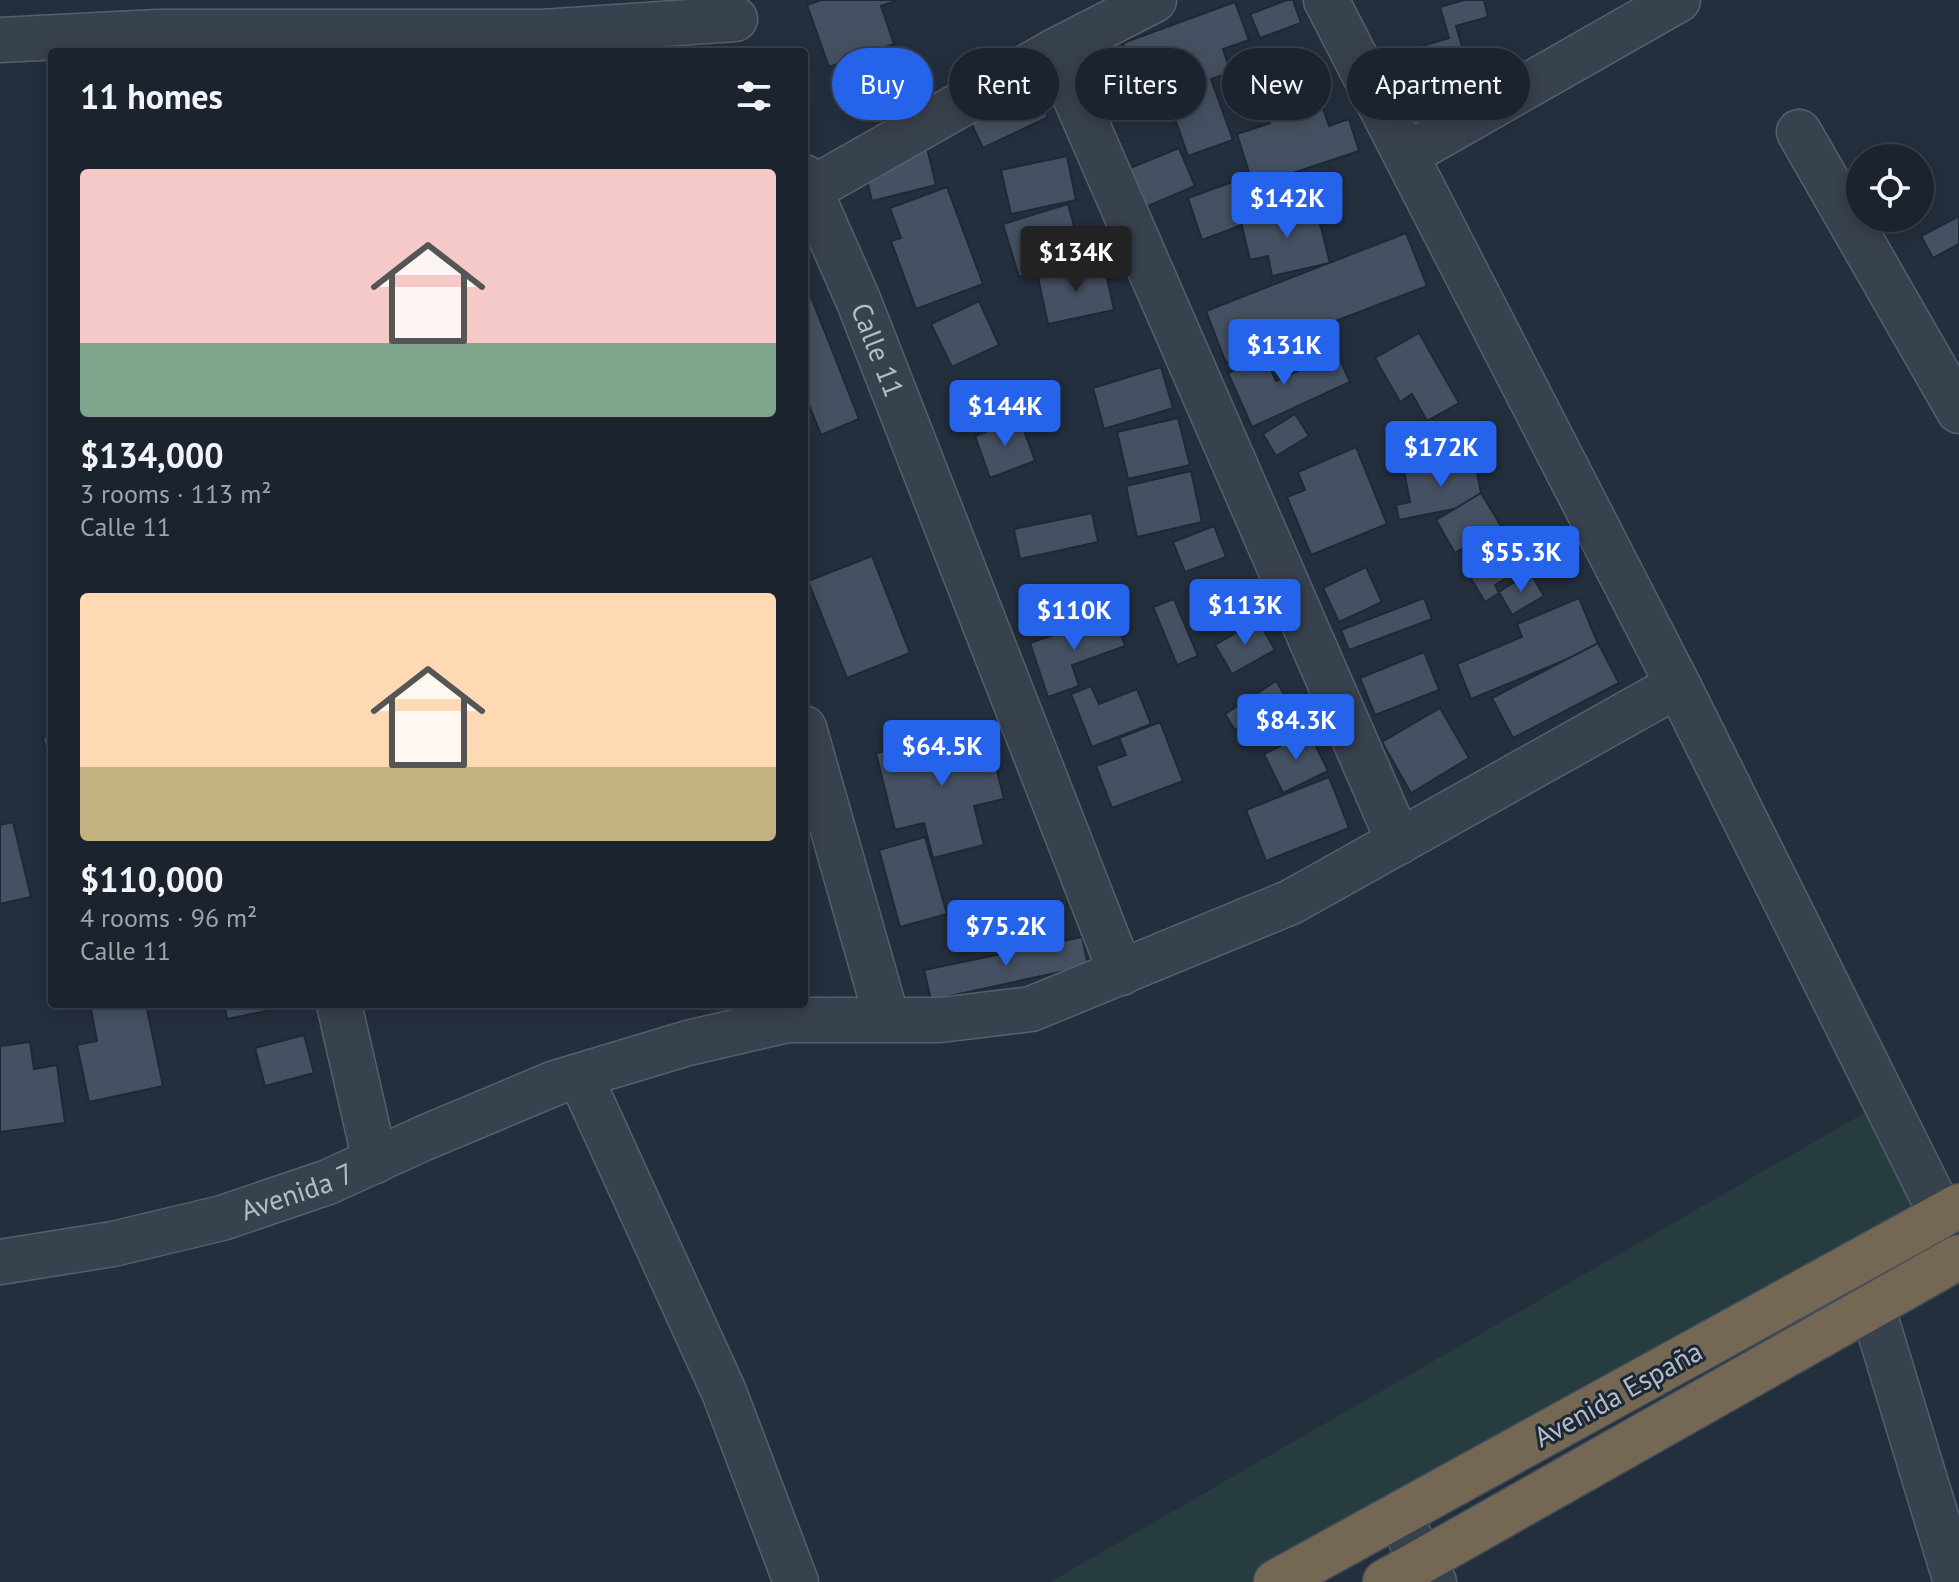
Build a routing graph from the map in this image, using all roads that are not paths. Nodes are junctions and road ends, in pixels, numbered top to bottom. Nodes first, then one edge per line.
1 (1154, 0) edge
2 (1326, 0) edge
3 (1678, 0) edge
4 (738, 24) edge
5 (250, 28) edge
6 (0, 40) edge
7 (1059, 49) edge
8 (1059, 60) edge
9 (949, 107) edge
10 (1799, 132) dead end
11 (1406, 155) junction
12 (808, 182) edge
13 (808, 185) edge
14 (1959, 411) edge
15 (1678, 685) junction
16 (808, 742) edge
17 (1399, 842) junction
18 (1121, 973) junction
19 (340, 1008) edge
20 (887, 1019) junction
21 (580, 1076) junction
22 (375, 1161) junction
23 (1953, 1223) edge
24 (1959, 1257) edge
25 (0, 1262) edge
26 (1872, 1306) junction
27 (1398, 1516) junction
28 (1428, 1572) edge
29 (796, 1582) edge
30 (1276, 1582) edge
31 (1385, 1582) edge
32 (1956, 1582) edge

1 - 7 street
2 - 11 street
3 - 11 street
4 - 5 street
5 - 6 street
8 - 17 street
9 - 12 street
10 - 14 street
11 - 15 street
13 - 18 street, Calle 11
15 - 17 street, Avenida 7
15 - 23 street
16 - 20 street
17 - 18 street, Avenida 7
18 - 20 street, Avenida 7
19 - 22 street
20 - 21 street, Avenida 7
21 - 22 street, Avenida 7
21 - 29 street
22 - 25 street, Avenida 7
23 - 27 highway, Avenida España
24 - 26 highway, Avenida España
26 - 28 highway, Avenida España
26 - 32 street
27 - 28 street
27 - 30 highway, Avenida España
28 - 31 highway, Avenida España

